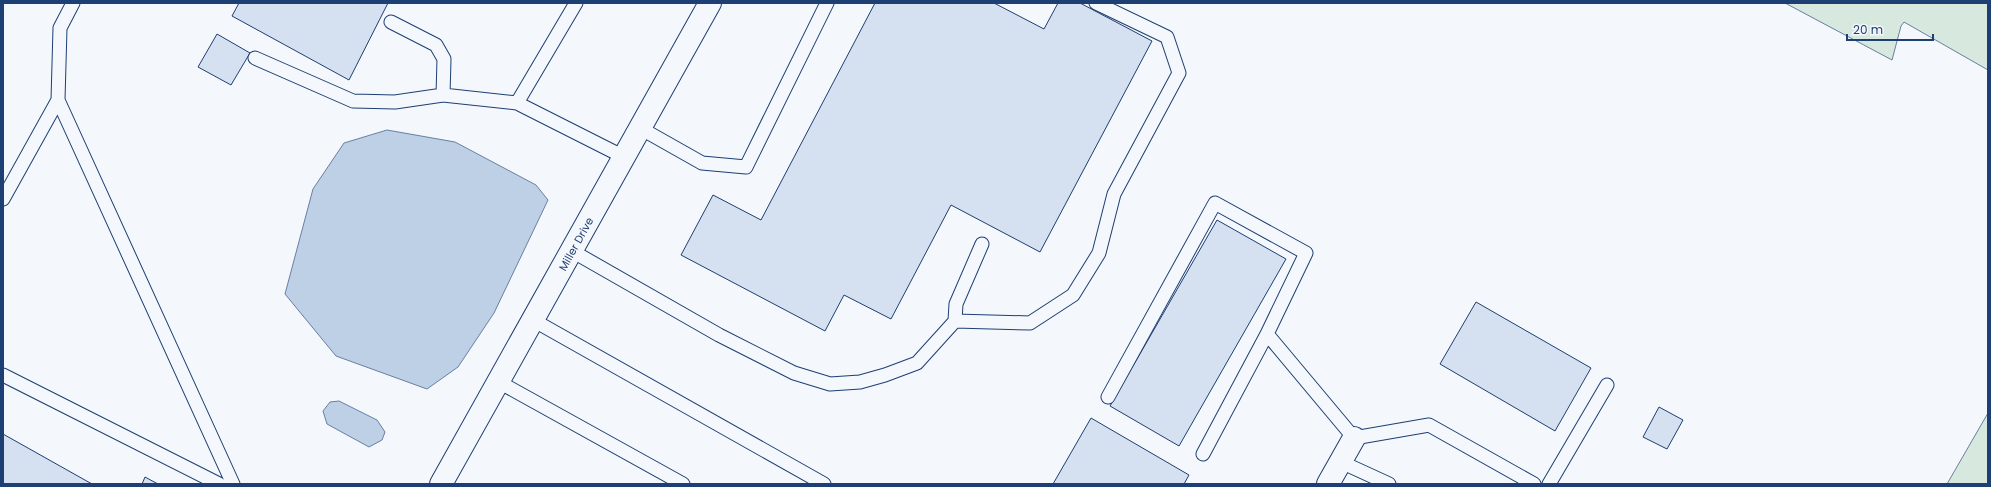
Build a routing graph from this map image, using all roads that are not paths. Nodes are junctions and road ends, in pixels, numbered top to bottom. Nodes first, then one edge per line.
1 (73, 3) edge
2 (576, 3) edge
3 (710, 3) edge
4 (827, 3) edge
5 (1096, 3) edge
6 (391, 22) dead end
7 (255, 58) dead end
8 (443, 94) junction
9 (58, 100) junction
10 (517, 103) junction
11 (640, 128) junction
12 (624, 157) junction
13 (3, 199) edge
14 (982, 244) dead end
15 (572, 251) junction
16 (533, 320) junction
17 (955, 321) junction
18 (1267, 334) junction
19 (3, 375) edge
20 (499, 382) junction
21 (1607, 385) dead end
22 (1108, 397) dead end
23 (1354, 438) junction
24 (1203, 454) dead end
25 (1341, 462) junction
26 (219, 484) edge
27 (233, 484) edge
28 (442, 484) edge
29 (683, 484) edge
30 (824, 484) edge
31 (1328, 484) edge
32 (1389, 484) edge
33 (1534, 484) edge
34 (1549, 484) edge

1 - 9 lane
2 - 10 lane
3 - 11 street, Miller Drive
4 - 11 lane
5 - 17 lane
6 - 8 lane
7 - 8 lane
8 - 10 lane
9 - 13 lane
9 - 27 lane
10 - 12 lane
11 - 12 street, Miller Drive
12 - 15 street, Miller Drive
14 - 17 lane
15 - 16 street, Miller Drive
15 - 17 lane
16 - 20 street, Miller Drive
16 - 30 lane
18 - 22 lane
18 - 23 lane
18 - 24 lane
19 - 26 lane
20 - 28 street, Miller Drive
20 - 29 lane
21 - 34 lane
23 - 25 street
23 - 33 lane
25 - 31 street
25 - 32 lane

